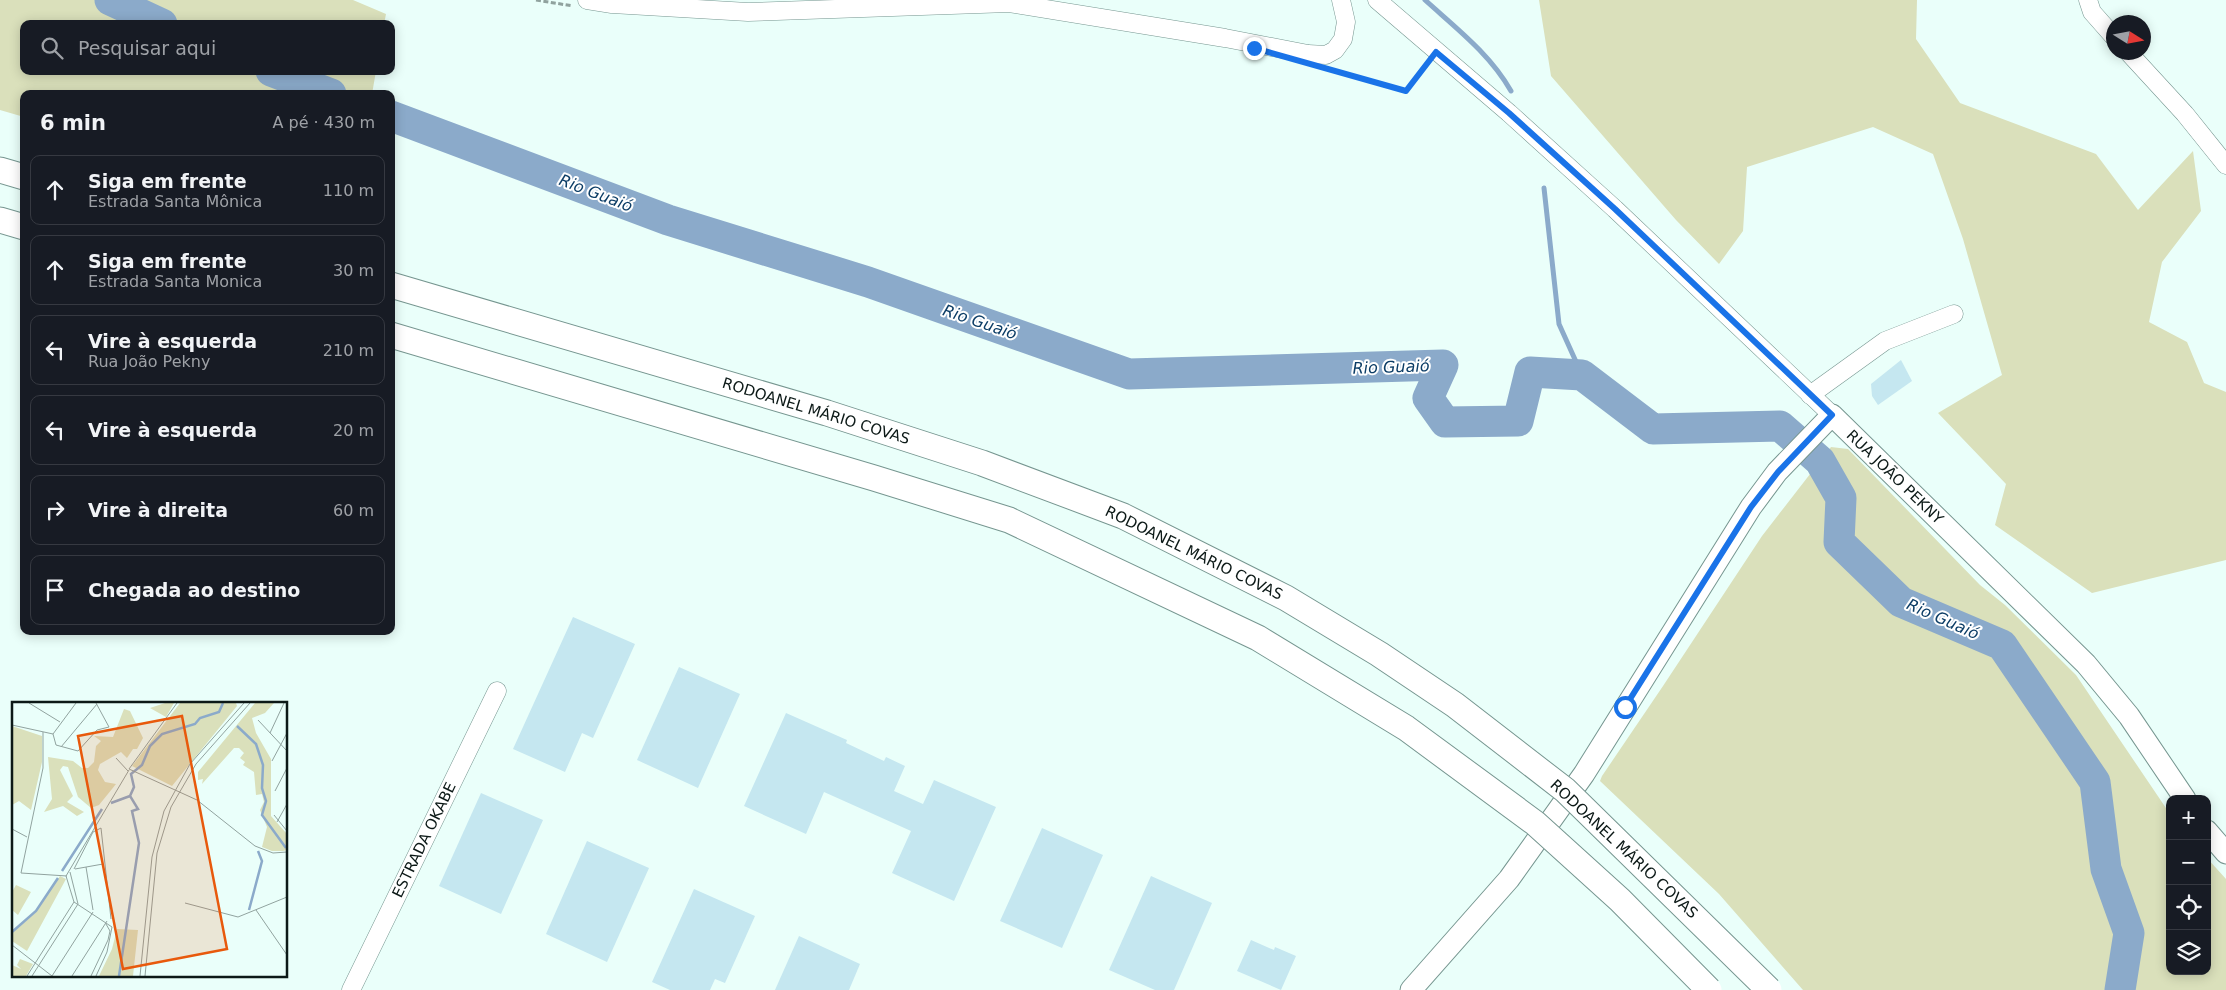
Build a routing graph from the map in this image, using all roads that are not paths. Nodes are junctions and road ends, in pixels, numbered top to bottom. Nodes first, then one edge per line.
1 (587, 0) edge
2 (1341, 0) edge
3 (1377, 0) edge
4 (2088, 0) edge
5 (1008, 1) edge
6 (2106, 28) edge
7 (2135, 60) edge
8 (2226, 165) edge
9 (0, 170) edge
10 (20, 176) edge
11 (0, 220) edge
12 (20, 226) edge
13 (395, 286) edge
14 (1954, 314) dead end
15 (395, 336) edge
16 (1810, 395) junction
17 (1825, 422) junction
18 (497, 691) dead end
19 (2182, 795) edge
20 (2211, 836) edge
21 (2226, 853) edge
22 (350, 990) edge
23 (1411, 990) edge
24 (1709, 990) edge
25 (1769, 990) edge

1 - 5 street
2 - 5 street
3 - 16 street, RUA JOÃO PEKNY
4 - 6 street
7 - 8 street
9 - 10 highway
11 - 12 highway
13 - 25 highway, RODOANEL MÁRIO COVAS, bridge
14 - 16 street
15 - 24 highway, bridge
16 - 17 street, RUA JOÃO PEKNY
17 - 19 main road, RUA JOÃO PEKNY
17 - 23 main road
18 - 22 street, ESTRADA OKABE
20 - 21 main road

